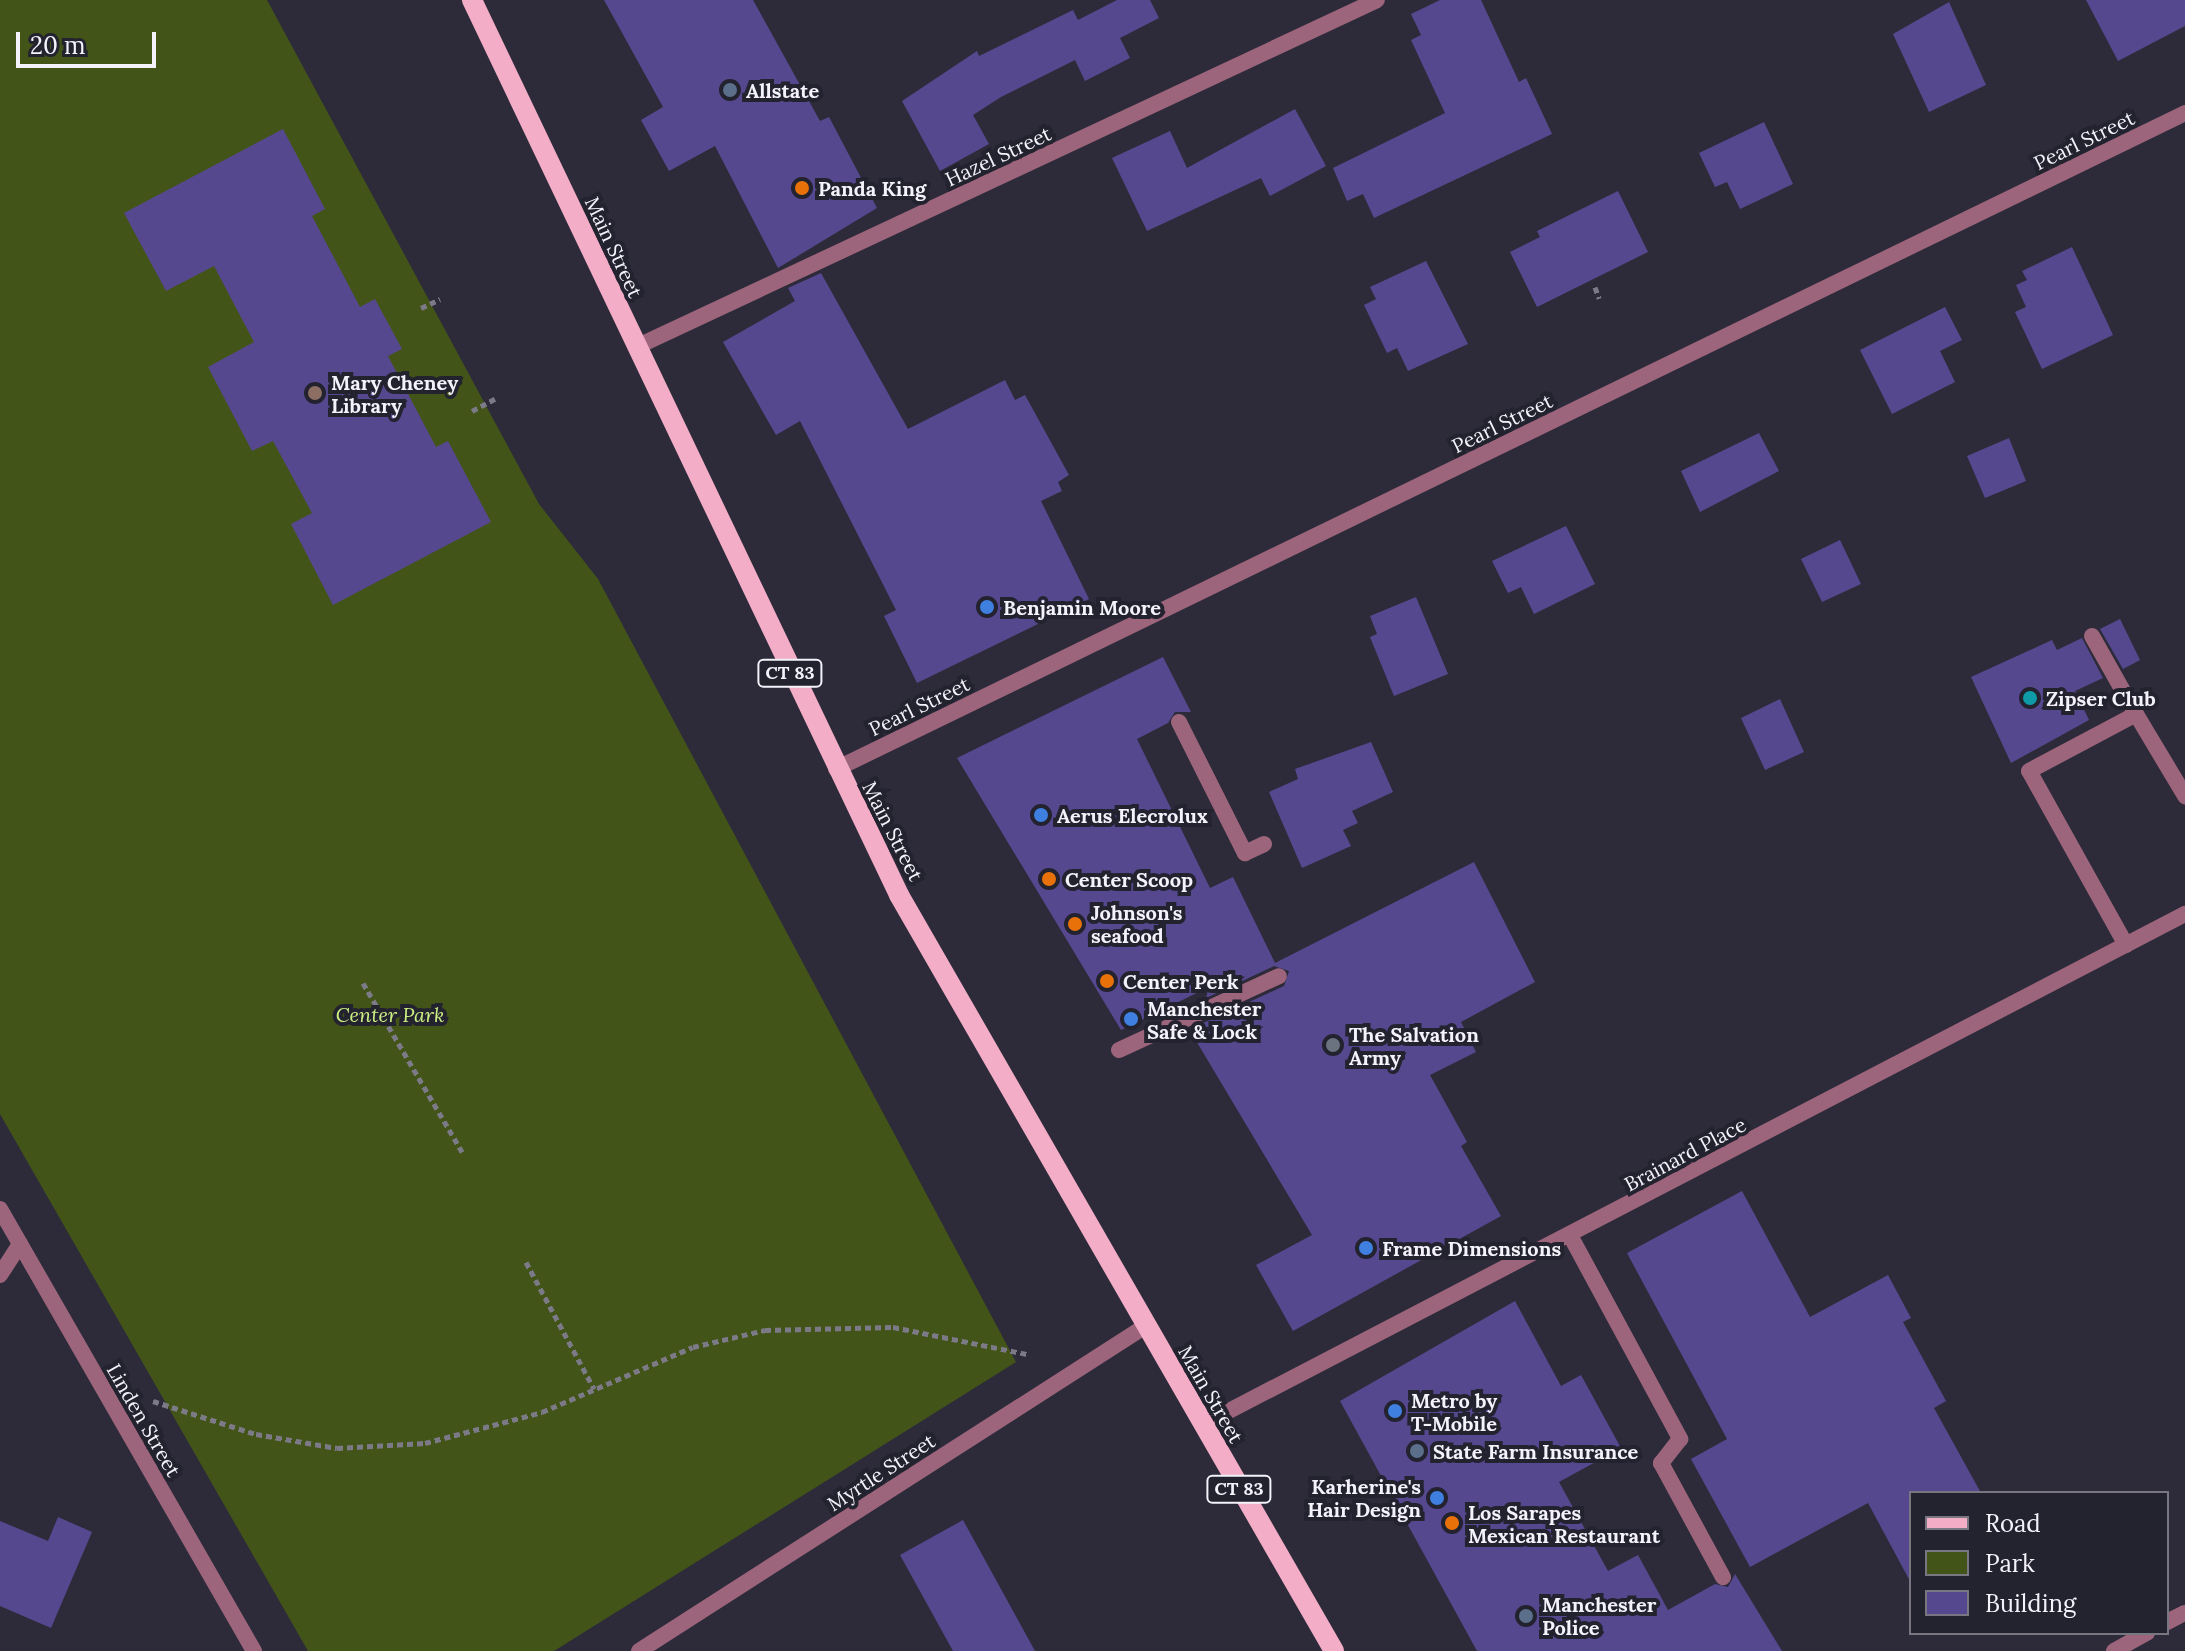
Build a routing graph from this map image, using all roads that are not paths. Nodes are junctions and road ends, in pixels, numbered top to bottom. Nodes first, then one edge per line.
1 (472, 0) edge
2 (1377, 0) edge
3 (2185, 113) edge
4 (636, 347) junction
5 (2092, 636) dead end
6 (2136, 714) junction
7 (1179, 722) dead end
8 (836, 769) junction
9 (2185, 796) edge
10 (1264, 844) dead end
11 (2185, 914) edge
12 (2126, 945) junction
13 (1279, 976) dead end
14 (1119, 1050) dead end
15 (0, 1209) edge
16 (1571, 1237) junction
17 (20, 1244) junction
18 (0, 1275) edge
19 (1144, 1327) junction
20 (1202, 1425) junction
21 (1723, 1577) dead end
22 (2143, 1635) edge
23 (254, 1651) edge
24 (639, 1651) edge
25 (1334, 1651) edge
26 (2114, 1651) edge

1 - 4 main road, Main Street / CT 83
2 - 4 street, Hazel Street
3 - 8 street, Pearl Street
4 - 8 main road, Main Street / CT 83
5 - 6 street
6 - 9 street
6 - 12 street
7 - 10 street
8 - 19 main road, Main Street / CT 83
11 - 12 street, Brainard Place
12 - 16 street, Brainard Place
13 - 14 street
15 - 17 street, Linden Street
16 - 20 street, Brainard Place
16 - 21 street
17 - 18 street
17 - 23 street, Linden Street
19 - 20 main road, Main Street / CT 83
19 - 24 street, Myrtle Street
20 - 25 main road, Main Street / CT 83
22 - 26 street

